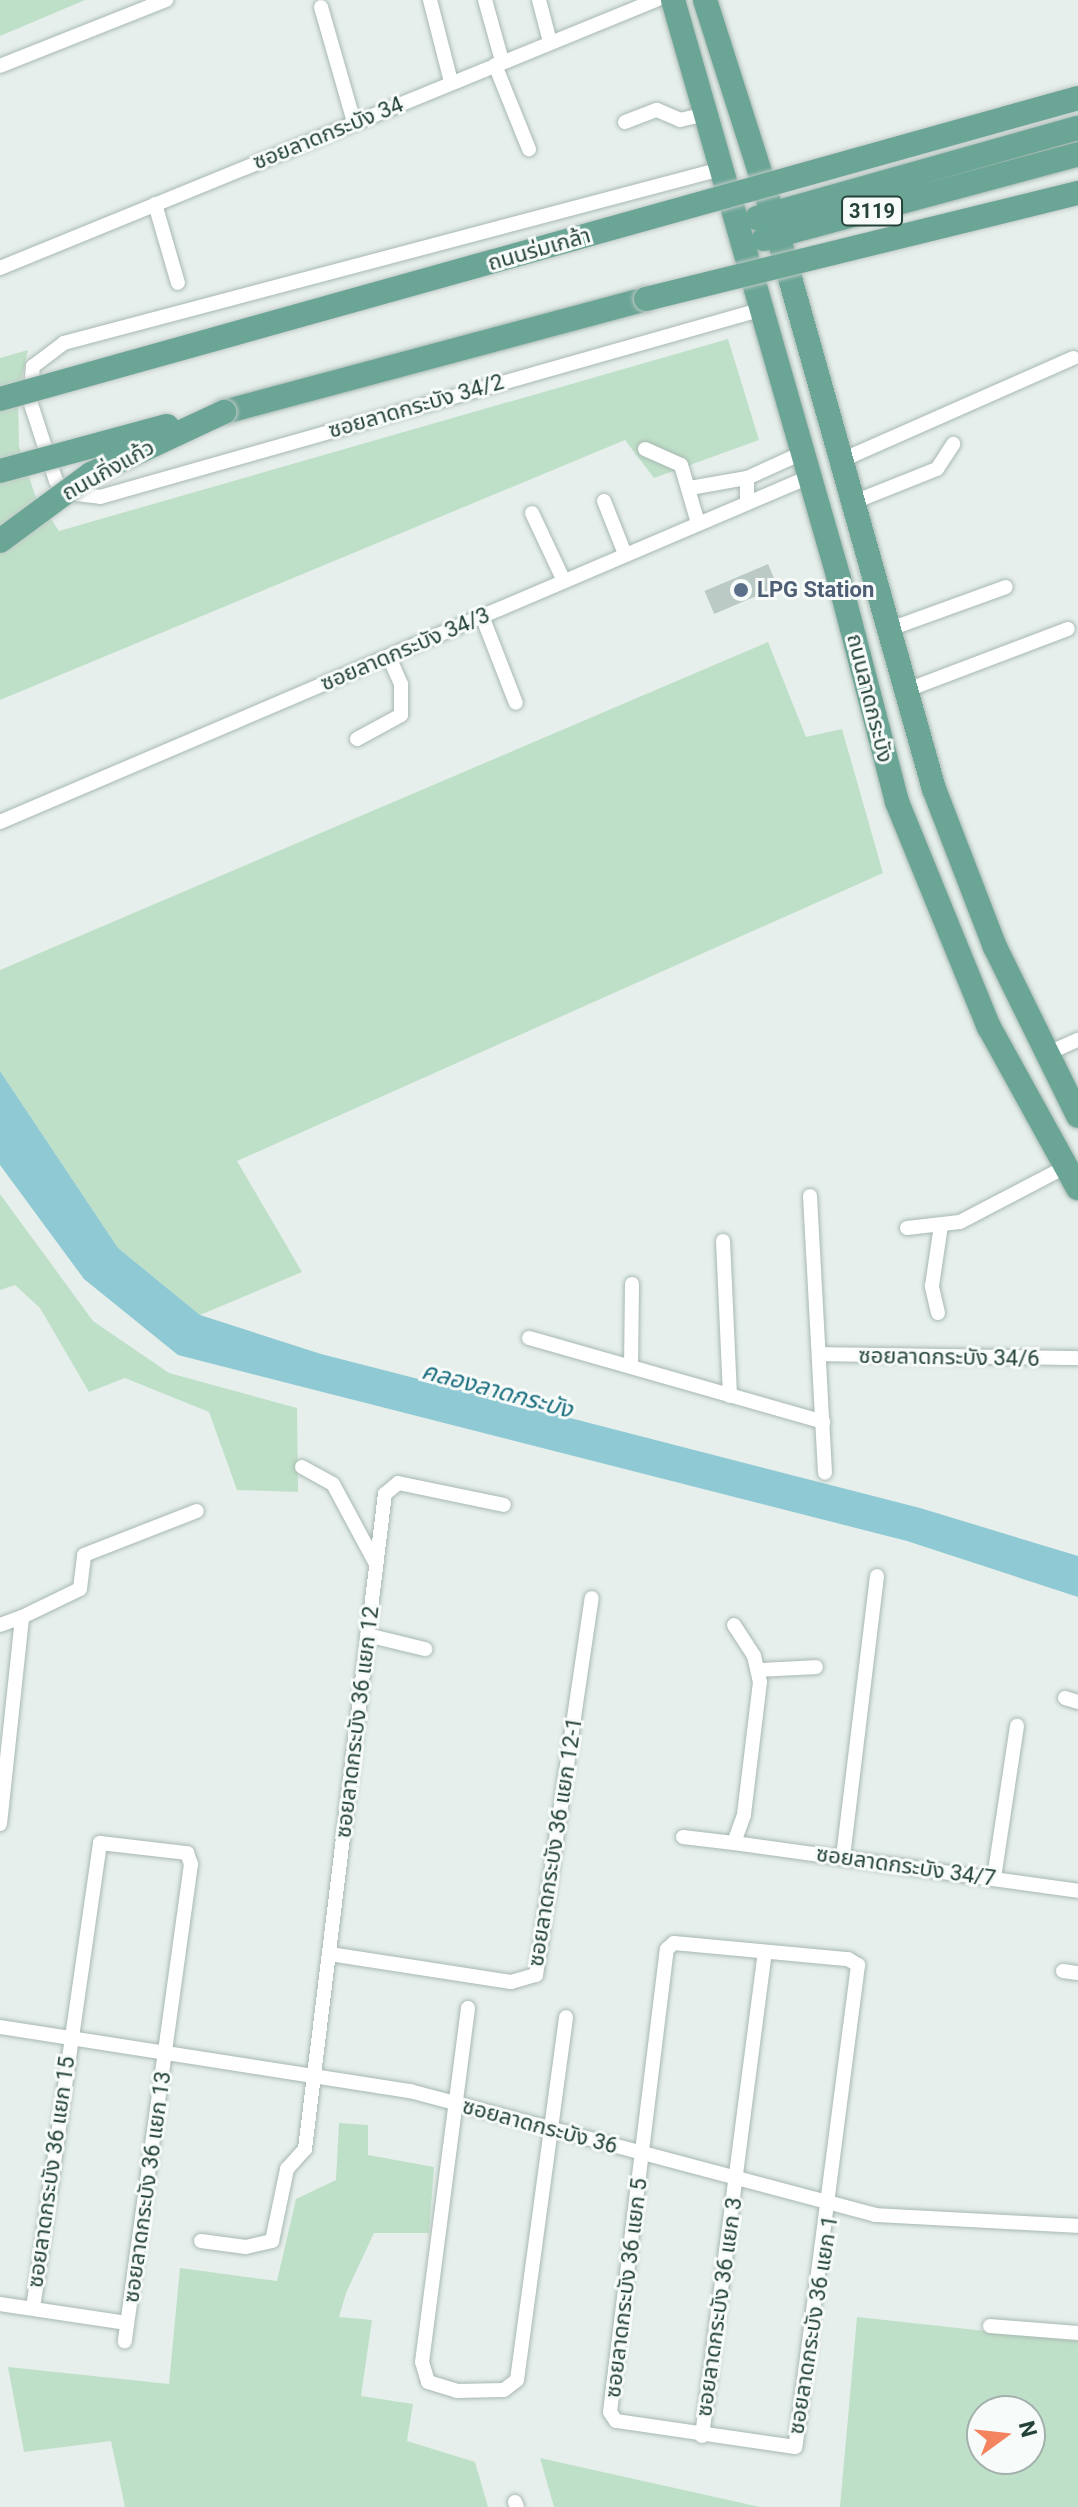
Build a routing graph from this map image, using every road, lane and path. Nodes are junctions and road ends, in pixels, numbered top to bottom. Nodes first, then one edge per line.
1 (166, 0) edge
2 (430, 0) edge
3 (485, 0) edge
4 (539, 0) edge
5 (656, 0) edge
6 (673, 0) edge
7 (705, 0) edge
8 (321, 7) dead end
9 (550, 42) junction
10 (498, 63) junction
11 (0, 66) edge
12 (451, 82) junction
13 (1078, 98) edge
14 (705, 114) junction
15 (354, 122) junction
16 (625, 122) dead end
17 (1078, 128) edge
18 (529, 149) dead end
19 (1078, 154) edge
20 (721, 169) junction
21 (1078, 193) edge
22 (155, 204) junction
23 (774, 224) junction
24 (742, 234) junction
25 (0, 268) edge
26 (178, 283) dead end
27 (763, 309) junction
28 (1073, 358) dead end
29 (0, 399) edge
30 (224, 412) junction
31 (953, 444) dead end
32 (645, 449) dead end
33 (804, 452) junction
34 (842, 460) junction
35 (0, 471) edge
36 (811, 476) junction
37 (747, 478) junction
38 (690, 488) junction
39 (604, 501) dead end
40 (747, 502) junction
41 (854, 502) junction
42 (532, 513) dead end
43 (698, 523) junction
44 (0, 541) edge
45 (625, 554) junction
46 (564, 581) junction
47 (1006, 587) dead end
48 (482, 616) junction
49 (890, 629) junction
50 (1068, 629) dead end
51 (389, 657) junction
52 (907, 690) junction
53 (516, 703) dead end
54 (357, 739) dead end
55 (934, 789) junction
56 (897, 802) junction
57 (0, 822) edge
58 (1078, 1040) edge
59 (1046, 1054) junction
60 (1078, 1116) edge
61 (1072, 1177) edge
62 (810, 1196) dead end
63 (941, 1225) junction
64 (907, 1228) dead end
65 (723, 1241) dead end
66 (632, 1284) dead end
67 (938, 1313) dead end
68 (529, 1338) dead end
69 (819, 1354) junction
70 (1078, 1358) edge
71 (631, 1367) junction
72 (730, 1396) junction
73 (823, 1422) junction
74 (302, 1467) dead end
75 (825, 1473) dead end
76 (504, 1505) dead end
77 (197, 1511) dead end
78 (376, 1564) junction
79 (877, 1576) dead end
80 (592, 1598) dead end
81 (22, 1617) junction
82 (0, 1625) edge
83 (734, 1625) dead end
84 (367, 1635) junction
85 (425, 1649) dead end
86 (816, 1667) dead end
87 (759, 1670) junction
88 (1017, 1726) dead end
89 (0, 1824) edge
90 (683, 1837) dead end
91 (734, 1843) junction
92 (147, 1847) joint
93 (843, 1857) junction
94 (994, 1878) junction
95 (1078, 1891) edge
96 (765, 1952) junction
97 (330, 1954) junction
98 (468, 2008) dead end
99 (566, 2017) dead end
100 (0, 2027) edge
101 (70, 2037) junction
102 (166, 2051) junction
103 (313, 2076) junction
104 (456, 2104) junction
105 (549, 2129) junction
106 (643, 2153) junction
107 (736, 2178) junction
108 (831, 2204) junction
109 (1078, 2226) edge
110 (201, 2241) dead end
111 (0, 2304) edge
112 (33, 2308) junction
113 (127, 2323) junction
114 (990, 2326) dead end
115 (1078, 2333) edge
116 (125, 2341) dead end
117 (702, 2436) junction

1 - 11 street
2 - 12 street
3 - 10 street
4 - 9 street
5 - 9 street, ซอยลาดกระบัง 34
6 - 14 main road, ถนนลาดกระบัง
7 - 23 main road, ถนนลาดกระบัง
8 - 15 street
9 - 10 street, ซอยลาดกระบัง 34
10 - 12 street, ซอยลาดกระบัง 34
10 - 18 street
12 - 15 street, ซอยลาดกระบัง 34
13 - 29 main road, ถนนร่มเกล้า, bridge
14 - 16 street
14 - 20 main road, ถนนลาดกระบัง
15 - 22 street, ซอยลาดกระบัง 34
17 - 23 main road, 3119
19 - 23 main road, 3119
20 - 24 main road, ถนนลาดกระบัง
20 - 27 street, ซอยลาดกระบัง 34/2
21 - 30 main road, bridge
22 - 25 street, ซอยลาดกระบัง 34
22 - 26 street
23 - 24 main road
23 - 34 main road, ถนนลาดกระบัง
24 - 27 main road, ถนนลาดกระบัง
27 - 33 main road, ถนนลาดกระบัง
28 - 34 street
30 - 35 main road, bridge
30 - 44 main road, ถนนกิ่งแก้ว, bridge
31 - 41 street
32 - 38 street
33 - 36 main road, ถนนลาดกระบัง
33 - 37 street
34 - 41 main road, ถนนลาดกระบัง
36 - 40 street, ซอยลาดกระบัง 34/3
36 - 56 main road, ถนนลาดกระบัง
37 - 38 street
37 - 40 street
38 - 43 street
39 - 45 street
40 - 43 street, ซอยลาดกระบัง 34/3
41 - 49 main road, ถนนลาดกระบัง
42 - 46 street
43 - 45 street, ซอยลาดกระบัง 34/3
45 - 46 street, ซอยลาดกระบัง 34/3
46 - 48 street, ซอยลาดกระบัง 34/3
47 - 49 street
48 - 51 street, ซอยลาดกระบัง 34/3
48 - 53 street
49 - 52 main road, ถนนลาดกระบัง
50 - 52 street
51 - 54 street
51 - 57 street, ซอยลาดกระบัง 34/3
52 - 55 main road, ถนนลาดกระบัง
55 - 56 main road
55 - 59 main road, ถนนลาดกระบัง
56 - 61 main road, ถนนลาดกระบัง
58 - 59 street
59 - 60 main road, ถนนลาดกระบัง
61 - 63 street
62 - 69 street
63 - 64 street
63 - 67 street
65 - 72 street
66 - 71 street
68 - 71 street
69 - 70 street, ซอยลาดกระบัง 34/6
69 - 73 street
71 - 72 street
72 - 73 street
73 - 75 street
74 - 78 street
76 - 78 street, ซอยลาดกระบัง 36 แยก 12
77 - 81 street
78 - 84 street, ซอยลาดกระบัง 36 แยก 12
79 - 93 street
80 - 97 street, ซอยลาดกระบัง 36 แยก 12-1
81 - 82 street
81 - 89 street
83 - 87 street
84 - 85 street
84 - 97 street, ซอยลาดกระบัง 36 แยก 12
86 - 87 street
87 - 91 street
88 - 94 street
90 - 91 street, ซอยลาดกระบัง 34/7
91 - 93 street, ซอยลาดกระบัง 34/7
92 - 101 street, ซอยลาดกระบัง 36 แยก 15
92 - 102 street, ซอยลาดกระบัง 36 แยก 13
93 - 94 street, ซอยลาดกระบัง 34/7
94 - 95 street, ซอยลาดกระบัง 34/7
96 - 106 street, ซอยลาดกระบัง 36 แยก 5
96 - 107 street, ซอยลาดกระบัง 36 แยก 3
96 - 108 street
97 - 103 street, ซอยลาดกระบัง 36 แยก 12
98 - 104 street
99 - 105 street
100 - 101 street, ซอยลาดกระบัง 36
101 - 102 street, ซอยลาดกระบัง 36
101 - 112 street, ซอยลาดกระบัง 36 แยก 15
102 - 103 street, ซอยลาดกระบัง 36
102 - 113 street, ซอยลาดกระบัง 36 แยก 13
103 - 104 street, ซอยลาดกระบัง 36
103 - 110 street, ซอยลาดกระบัง 36 แยก 12
104 - 105 street, ซอยลาดกระบัง 36
104 - 105 street
105 - 106 street, ซอยลาดกระบัง 36
106 - 107 street, ซอยลาดกระบัง 36
106 - 117 street, ซอยลาดกระบัง 36 แยก 5
107 - 108 street, ซอยลาดกระบัง 36
107 - 117 street, ซอยลาดกระบัง 36 แยก 3
108 - 109 street, ซอยลาดกระบัง 36
108 - 117 street, ซอยลาดกระบัง 36 แยก 1
111 - 112 street
112 - 113 street
113 - 116 street, ซอยลาดกระบัง 36 แยก 13
114 - 115 street

